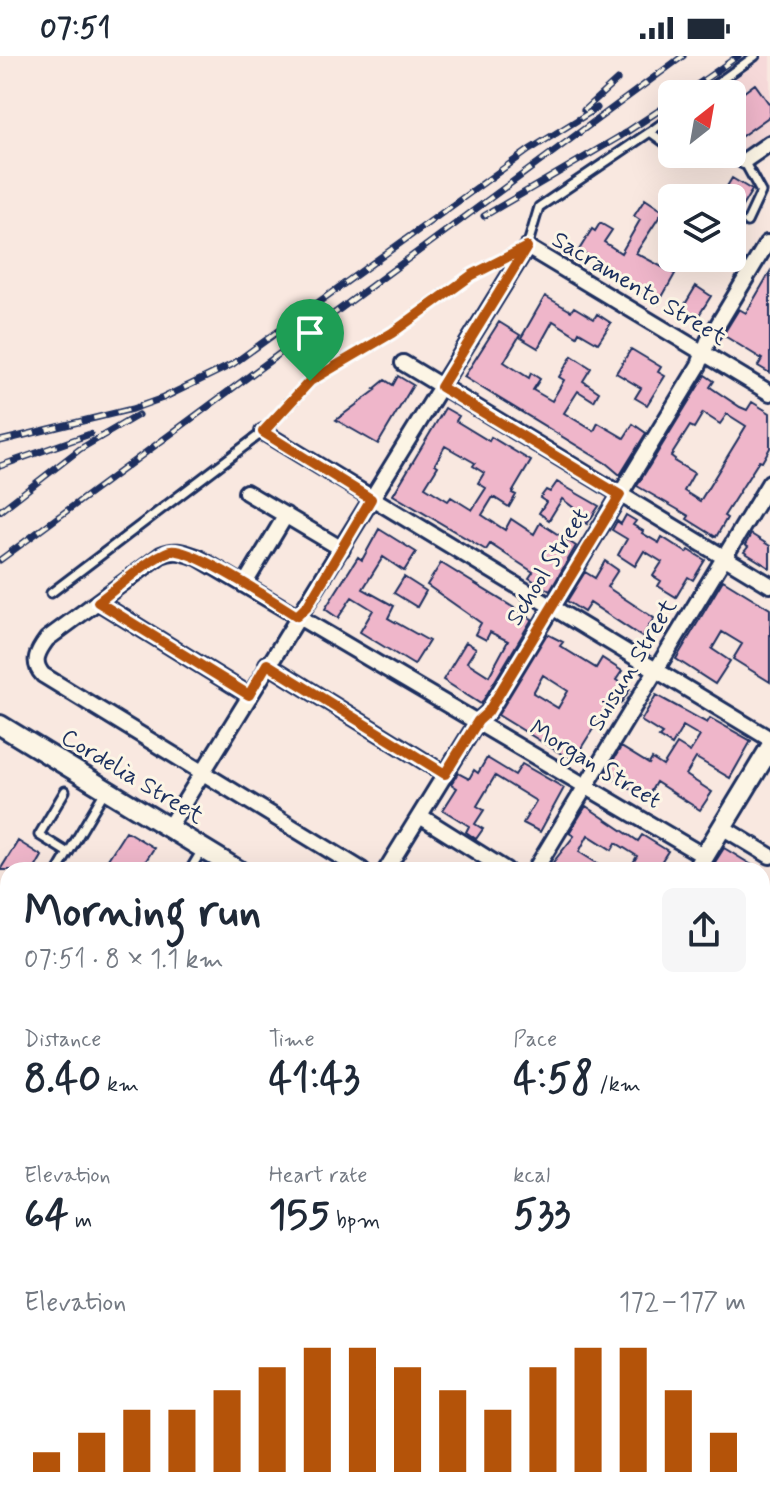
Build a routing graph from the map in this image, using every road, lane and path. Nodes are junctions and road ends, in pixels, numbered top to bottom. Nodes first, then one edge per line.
1 (755, 56) edge
2 (722, 80) edge
3 (658, 126) edge
4 (650, 132) junction
5 (658, 138) edge
6 (770, 143) edge
7 (746, 160) edge
8 (746, 165) edge
9 (747, 222) dead end
10 (767, 243) dead end
11 (527, 247) junction
12 (704, 353) junction
13 (403, 363) dead end
14 (441, 387) junction
15 (770, 393) edge
16 (263, 432) junction
17 (770, 482) edge
18 (246, 492) dead end
19 (620, 495) junction
20 (371, 499) junction
21 (286, 515) junction
22 (342, 549) junction
23 (724, 557) junction
24 (244, 585) junction
25 (770, 585) edge
26 (51, 593) dead end
27 (98, 602) junction
28 (551, 608) junction
29 (297, 616) junction
30 (267, 664) junction
31 (655, 671) junction
32 (249, 695) junction
33 (478, 721) junction
34 (0, 725) edge
35 (770, 739) edge
36 (770, 748) edge
37 (201, 773) junction
38 (445, 774) junction
39 (586, 785) junction
40 (106, 790) junction
41 (65, 791) dead end
42 (420, 816) junction
43 (169, 827) junction
44 (722, 827) junction
45 (203, 849) junction
46 (68, 853) junction
47 (770, 856) edge
48 (63, 862) edge
49 (195, 862) edge
50 (225, 862) edge
51 (349, 862) edge
52 (391, 862) edge
53 (493, 862) edge
54 (540, 862) edge
55 (699, 862) edge
56 (701, 862) edge

1 - 2 lane
3 - 4 lane
4 - 5 lane
4 - 11 lane
6 - 7 street
8 - 9 lane
10 - 12 street, School Street
11 - 12 street, Sacramento Street
11 - 14 street
11 - 16 lane
12 - 15 street, Sacramento Street
12 - 19 street, School Street
13 - 14 street
14 - 19 street
14 - 20 street
16 - 20 street
16 - 26 lane
17 - 23 street, Suisun Street
18 - 21 street
19 - 23 street
19 - 28 street, School Street
20 - 22 street
20 - 28 street
21 - 22 street
21 - 24 street
22 - 29 street
23 - 25 street
23 - 31 street, Suisun Street
24 - 27 street, Morgan Street
24 - 29 street, Morgan Street
27 - 32 street
27 - 37 street
28 - 31 street
28 - 33 street, School Street
29 - 30 street
29 - 33 street, Morgan Street
30 - 32 street
30 - 38 street
31 - 35 street
31 - 39 street, Suisun Street
32 - 37 street
33 - 38 street, School Street
33 - 39 street, Morgan Street
34 - 40 main road, Cordelia Street
36 - 44 main road
37 - 43 street
37 - 51 street
38 - 42 street, School Street
39 - 54 street, Suisun Street
39 - 55 street, Morgan Street
40 - 43 main road, Cordelia Street
40 - 46 lane
41 - 46 lane
42 - 52 street, School Street
42 - 53 street
43 - 45 main road, Cordelia Street
44 - 47 street
44 - 56 main road
45 - 49 lane
45 - 50 main road, Cordelia Street
46 - 48 lane

